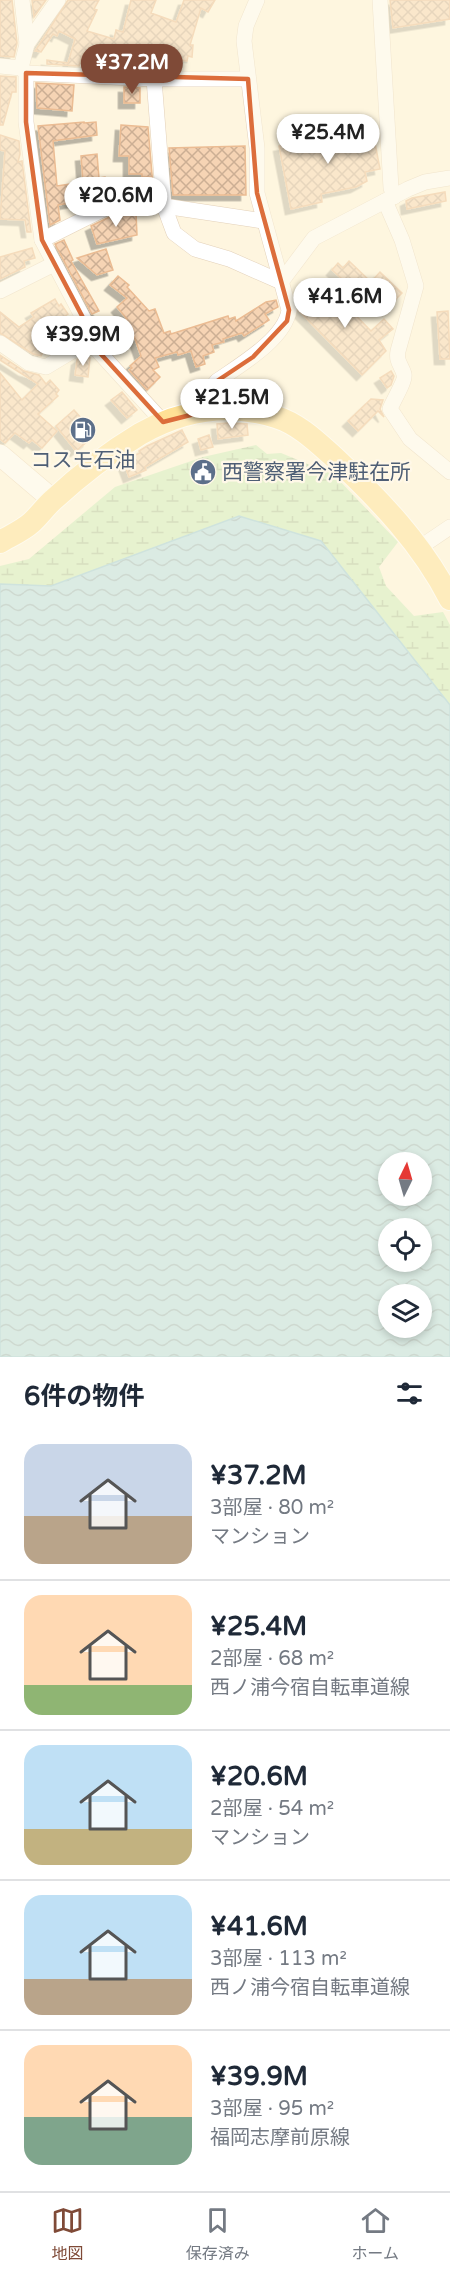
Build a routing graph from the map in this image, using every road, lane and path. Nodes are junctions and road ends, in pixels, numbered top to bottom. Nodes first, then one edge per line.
1 (22, 0) edge
2 (58, 0) edge
3 (257, 0) edge
4 (380, 0) edge
5 (27, 44) junction
6 (0, 66) edge
7 (24, 71) junction
8 (154, 79) junction
9 (248, 79) junction
10 (450, 178) edge
11 (390, 199) junction
12 (164, 206) junction
13 (264, 221) junction
14 (42, 240) junction
15 (54, 264) junction
16 (281, 282) junction
17 (0, 291) edge
18 (89, 341) junction
19 (0, 343) edge
20 (214, 409) junction
21 (163, 422) junction
22 (0, 455) edge
23 (450, 472) edge
24 (53, 500) junction
25 (450, 527) edge
26 (0, 542) edge
27 (419, 548) junction
28 (450, 599) edge

1 - 5 street
2 - 5 street
3 - 9 street
4 - 11 street
5 - 7 street
6 - 7 street
7 - 8 street
7 - 14 street
8 - 9 street
8 - 12 street
9 - 13 street
10 - 11 street
11 - 16 street
11 - 23 street
12 - 13 street
12 - 14 street
12 - 16 street
13 - 16 street
14 - 15 street
15 - 17 street
15 - 18 street
16 - 20 street
18 - 19 street
18 - 21 street
20 - 21 main road
20 - 27 main road
21 - 24 main road
22 - 24 street
24 - 26 main road
25 - 27 street
27 - 28 main road

